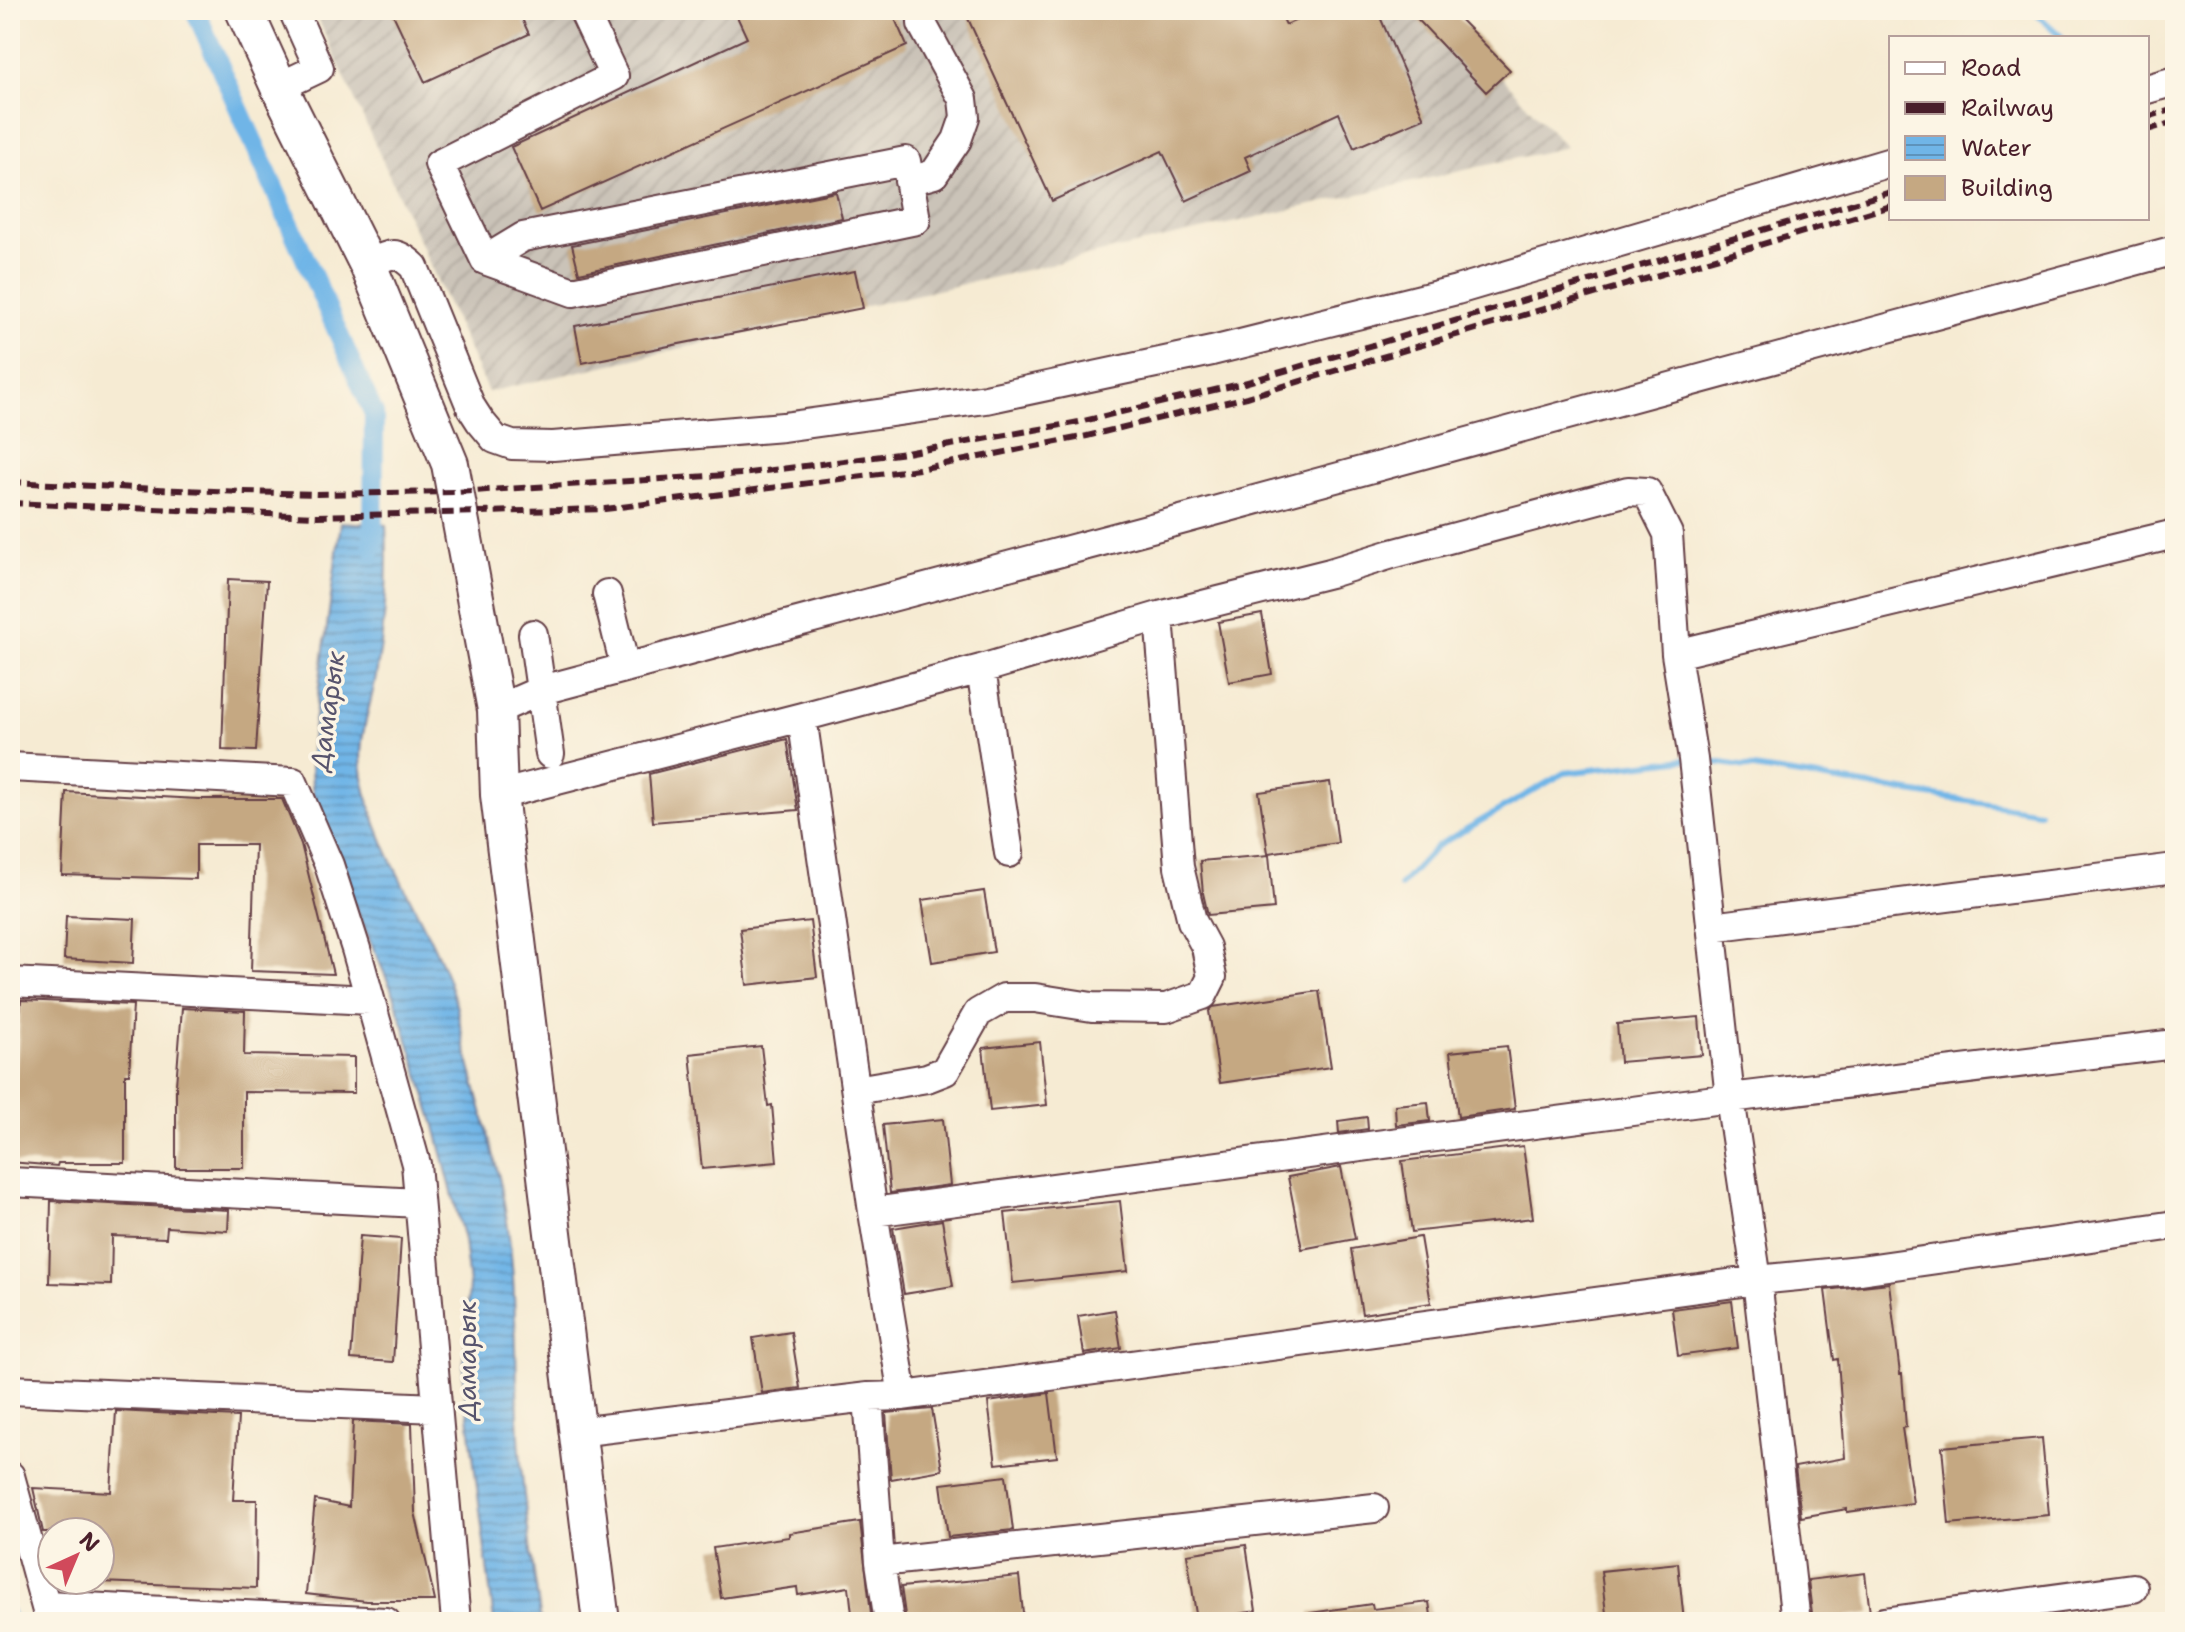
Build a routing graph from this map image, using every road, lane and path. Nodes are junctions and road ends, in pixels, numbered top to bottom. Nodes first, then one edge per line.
1 (244, 10) edge
2 (293, 10) edge
3 (583, 10) edge
4 (929, 10) edge
5 (2175, 81) edge
6 (279, 87) junction
7 (2149, 88) edge
8 (1889, 163) edge
9 (909, 181) junction
10 (2175, 250) edge
11 (485, 260) junction
12 (368, 265) junction
13 (2175, 534) edge
14 (607, 594) dead end
15 (1159, 616) junction
16 (533, 634) dead end
17 (1676, 654) junction
18 (625, 667) junction
19 (981, 669) junction
20 (542, 690) junction
21 (496, 710) junction
22 (802, 717) junction
23 (550, 754) dead end
24 (10, 767) edge
25 (499, 795) junction
26 (1009, 853) dead end
27 (2175, 868) edge
28 (1711, 927) junction
29 (10, 982) edge
30 (370, 1000) junction
31 (2175, 1044) edge
32 (856, 1090) junction
33 (1730, 1098) junction
34 (10, 1182) edge
35 (419, 1203) junction
36 (873, 1212) junction
37 (2175, 1225) edge
38 (1757, 1280) junction
39 (10, 1390) edge
40 (903, 1396) junction
41 (868, 1397) junction
42 (437, 1408) junction
43 (577, 1432) junction
44 (10, 1476) edge
45 (1374, 1508) dead end
46 (880, 1562) junction
47 (2133, 1588) dead end
48 (48, 1613) edge
49 (386, 1622) edge
50 (456, 1622) edge
51 (601, 1622) edge
52 (889, 1622) edge
53 (1796, 1622) edge
54 (1884, 1622) edge

1 - 6 main road
2 - 6 street
3 - 11 street
4 - 9 street
5 - 7 street
6 - 12 main road
8 - 12 street
9 - 11 street
9 - 11 street
10 - 18 street
12 - 21 main road
13 - 17 street
14 - 18 street
15 - 17 street
15 - 19 street
15 - 32 street
16 - 20 street
17 - 28 street
18 - 20 street
19 - 22 street
19 - 26 street
20 - 21 street
20 - 23 street
21 - 25 main road
22 - 25 street
22 - 32 street
24 - 30 street
25 - 43 main road
27 - 28 street
28 - 33 street
29 - 30 street
30 - 35 street
31 - 33 street
32 - 36 street
33 - 36 street
33 - 38 street
34 - 35 street
35 - 42 street
36 - 40 street
37 - 38 street
38 - 40 street
38 - 53 street
39 - 42 street
40 - 41 street
41 - 43 street
41 - 46 street
42 - 50 street
43 - 51 main road
44 - 48 street
45 - 46 street
46 - 52 street
47 - 54 street
48 - 49 street

